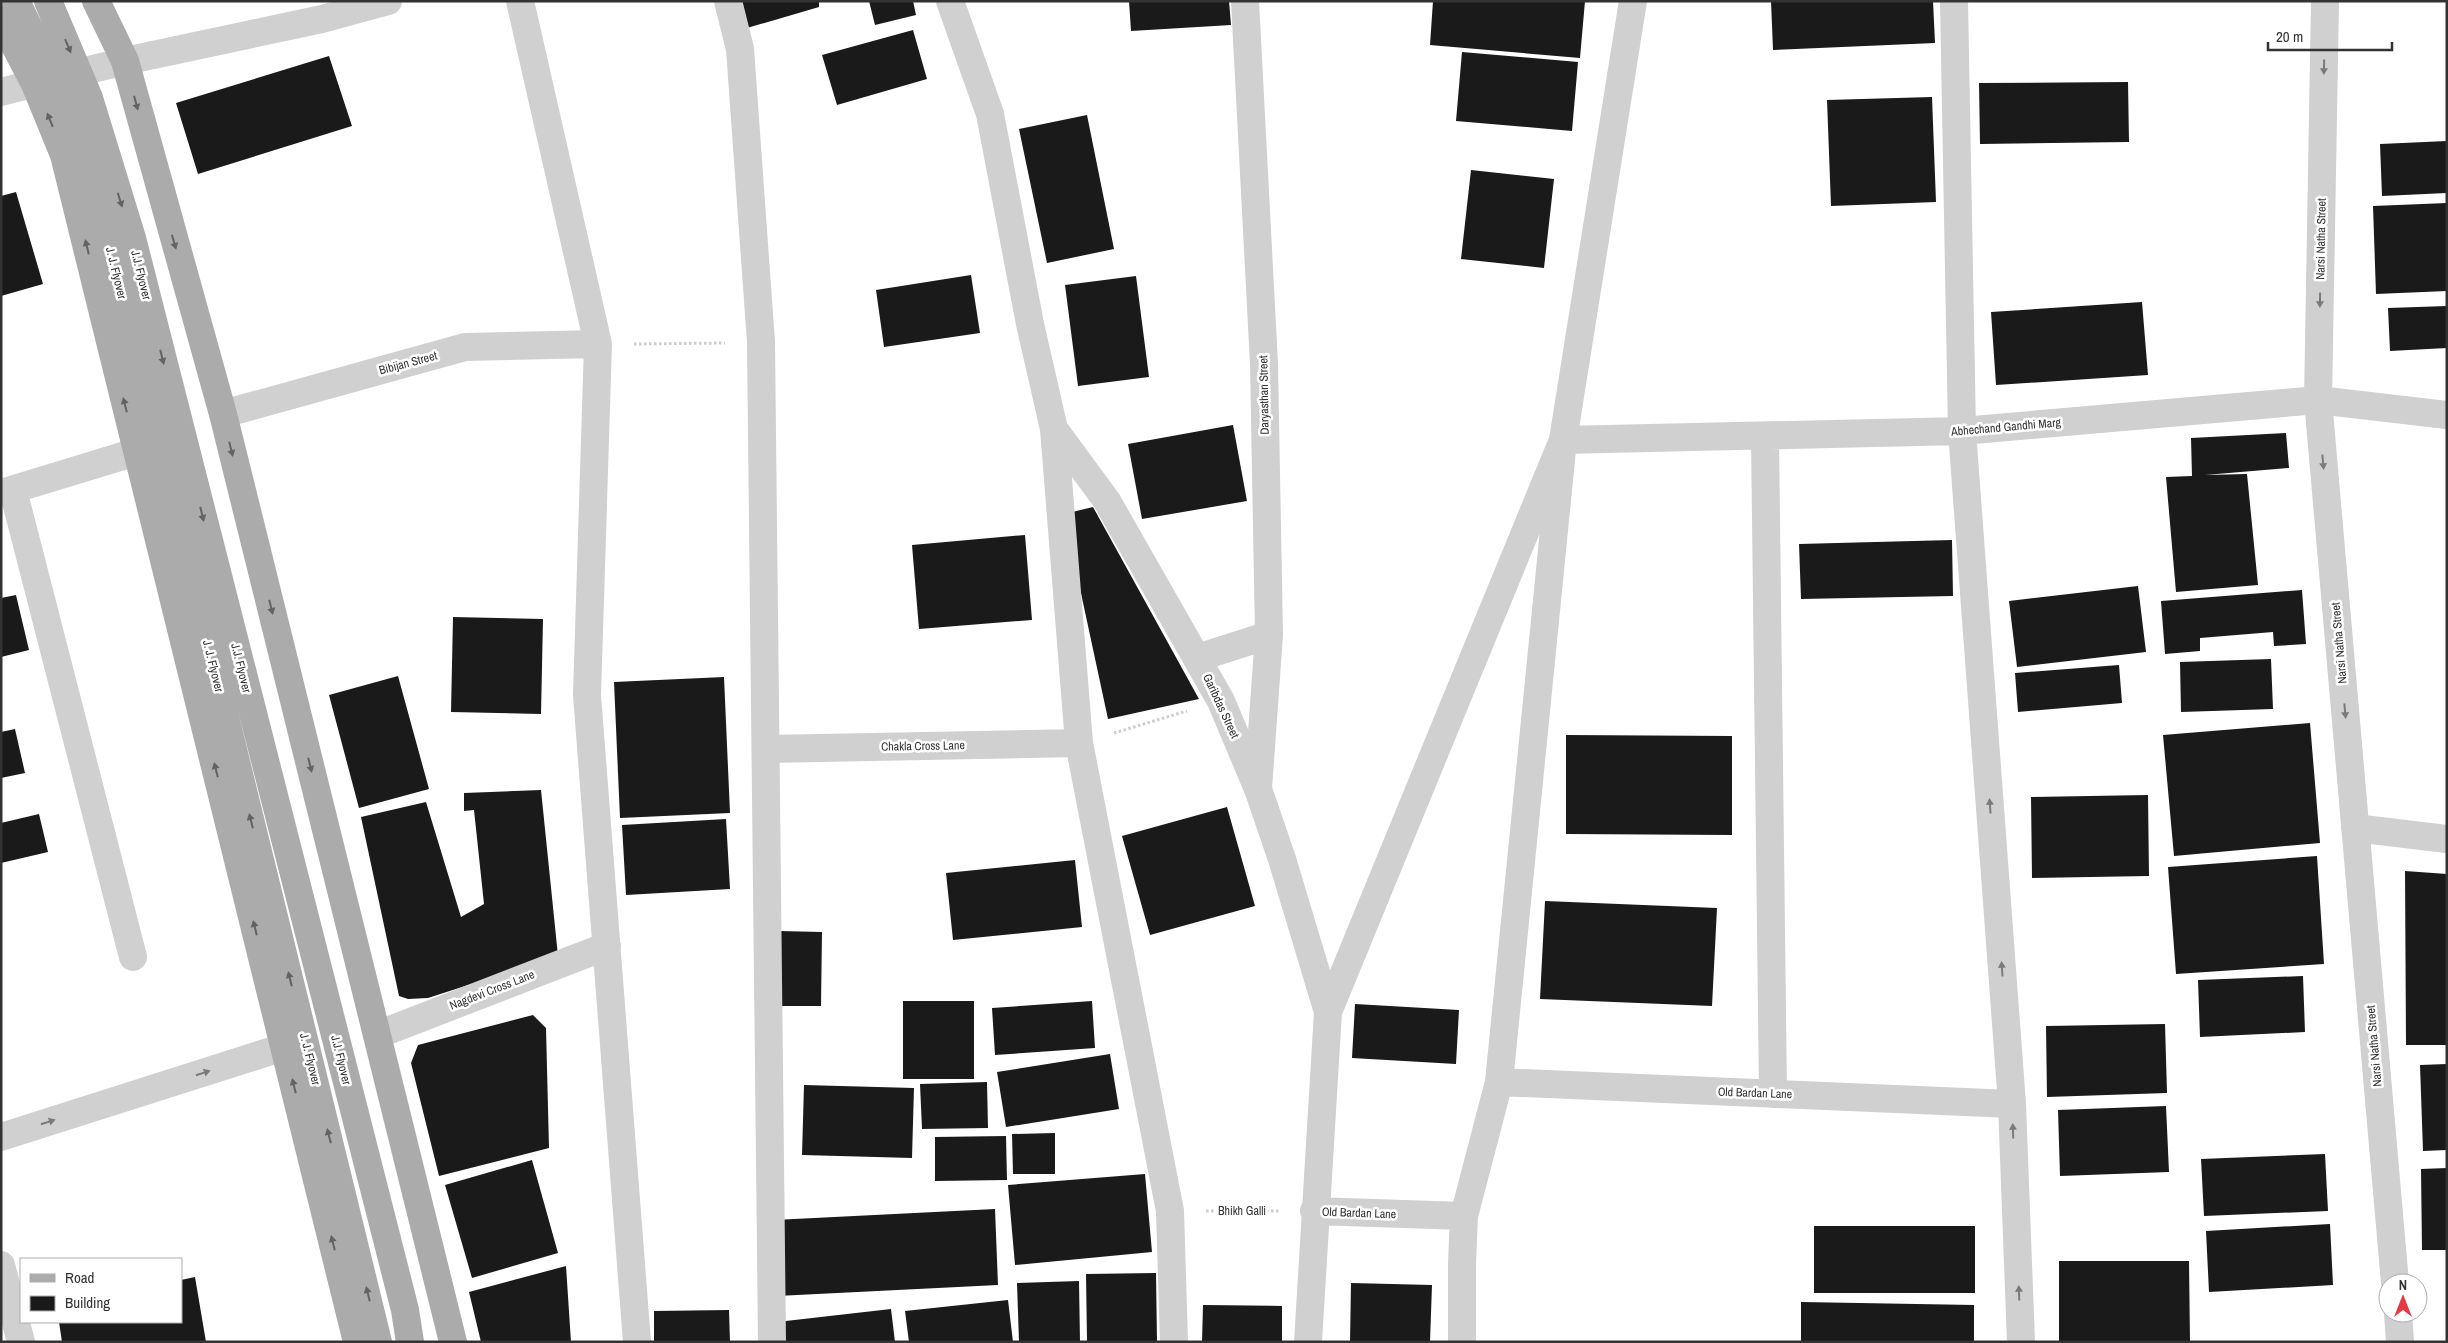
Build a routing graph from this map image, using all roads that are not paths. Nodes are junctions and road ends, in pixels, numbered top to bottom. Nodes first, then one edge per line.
1 (16, 1) edge
2 (48, 1) edge
3 (96, 1) edge
4 (388, 1) edge
5 (520, 1) edge
6 (728, 1) edge
7 (950, 1) edge
8 (1245, 1) edge
9 (1633, 1) edge
10 (1954, 1) edge
11 (2325, 1) edge
12 (320, 10) edge
13 (1, 19) edge
14 (125, 61) junction
15 (35, 84) junction
16 (1, 92) edge
17 (598, 344) junction
18 (2318, 400) junction
19 (222, 414) junction
20 (2447, 416) edge
21 (1054, 429) junction
22 (1962, 431) junction
23 (1765, 436) junction
24 (1563, 440) junction
25 (136, 452) junction
26 (7, 492) edge
27 (1269, 635) junction
28 (1198, 658) junction
29 (1079, 743) junction
30 (766, 749) junction
31 (1258, 789) junction
32 (2355, 828) junction
33 (2447, 839) edge
34 (607, 946) junction
35 (132, 957) dead end
36 (1328, 1012) junction
37 (377, 1034) junction
38 (284, 1047) junction
39 (1499, 1082) junction
40 (1773, 1094) junction
41 (2012, 1104) junction
42 (1, 1137) edge
43 (1314, 1211) junction
44 (1464, 1216) junction
45 (1, 1264) edge
46 (2394, 1273) edge
47 (2399, 1323) edge
48 (21, 1342) edge
49 (357, 1342) edge
50 (378, 1342) edge
51 (410, 1342) edge
52 (453, 1342) edge
53 (637, 1342) edge
54 (772, 1342) edge
55 (1174, 1342) edge
56 (1308, 1342) edge
57 (1462, 1342) edge
58 (2021, 1342) edge
59 (2400, 1342) edge

50 -> 1 main road, J. J. Flyover, bridge
2 -> 51 main road, J.J. Flyover, bridge
3 - 14 main road
4 - 12 street
5 - 17 street
6 - 30 street
7 - 21 street
8 - 27 street, Daryasthan Street
9 - 24 street
10 - 22 street
11 -> 18 street, Narsi Natha Street
12 - 14 street
13 - 15 main road
14 - 15 street
14 -> 19 main road
15 - 16 street
25 -> 15 main road
17 - 19 street, Bibijan Street
17 - 34 street
18 - 20 street, Abhechand Gandhi Marg
18 - 22 street, Abhechand Gandhi Marg
18 -> 32 street, Narsi Natha Street
19 -> 37 main road
21 - 28 street, Garibdas Street
21 - 29 street
22 - 23 street, Abhechand Gandhi Marg
41 -> 22 street
23 - 24 street, Abhechand Gandhi Marg
23 - 40 street
24 - 36 street
24 - 39 street
25 - 26 street
38 -> 25 main road
26 - 35 street
27 - 28 street
27 - 31 street, Daryasthan Street
28 - 31 street, Garibdas Street
29 - 30 street, Chakla Cross Lane
29 - 55 street
30 - 54 street
31 - 36 street, Garibdas Street
32 - 33 street
32 - 46 street, Narsi Natha Street
34 - 37 street, Nagdevi Cross Lane
34 - 53 street
36 - 43 street
37 - 52 main road
42 -> 38 street
49 -> 38 main road
39 - 40 street, Old Bardan Lane
39 - 44 street
40 - 41 street, Old Bardan Lane
58 -> 41 street
43 - 44 street, Old Bardan Lane
43 - 56 street
44 - 57 street
45 - 48 street
47 - 59 street

